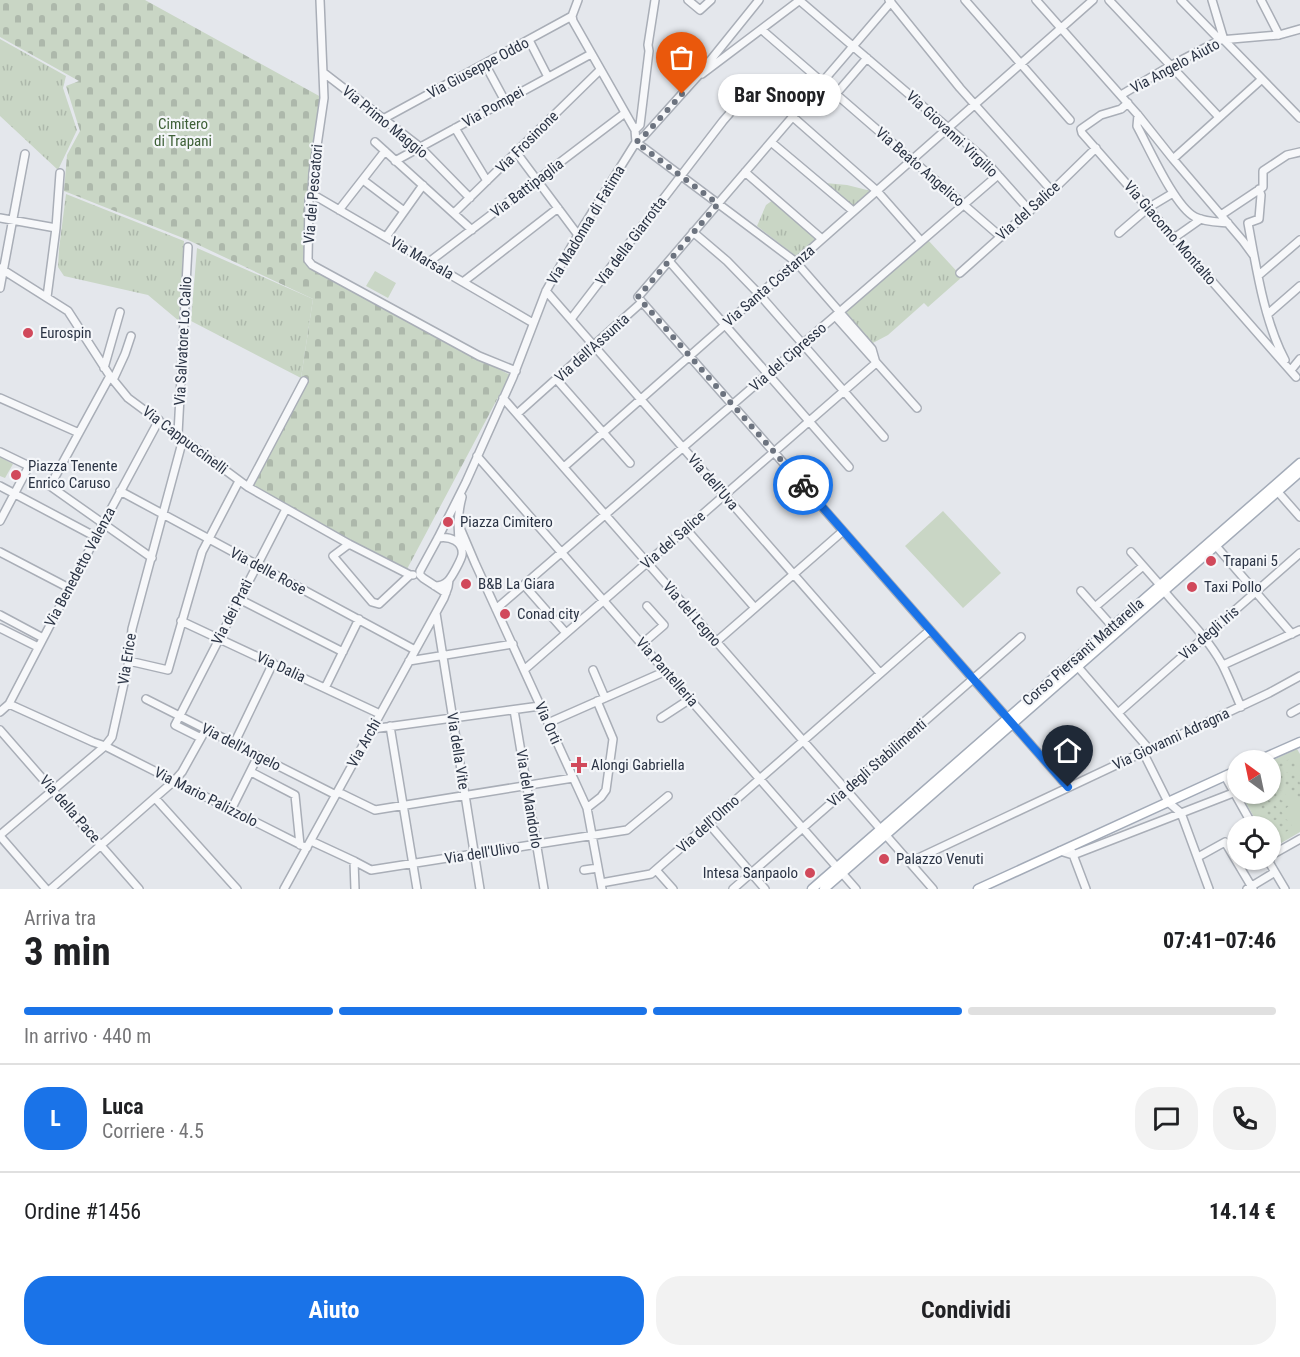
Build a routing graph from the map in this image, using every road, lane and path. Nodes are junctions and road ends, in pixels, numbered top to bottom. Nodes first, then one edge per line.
1 (320, 0) edge
2 (578, 0) edge
3 (655, 0) edge
4 (688, 0) edge
5 (711, 0) edge
6 (759, 0) edge
7 (799, 0) edge
8 (966, 0) edge
9 (1036, 0) edge
10 (1093, 0) edge
11 (1109, 0) edge
12 (1181, 0) edge
13 (1212, 0) edge
14 (1261, 0) edge
15 (890, 1) edge
16 (572, 16) junction
17 (1062, 28) junction
18 (1300, 29) edge
19 (762, 30) junction
20 (1279, 35) junction
21 (529, 40) junction
22 (1222, 40) junction
23 (853, 44) junction
24 (591, 54) junction
25 (869, 59) junction
26 (1022, 63) junction
27 (485, 64) junction
28 (1170, 66) junction
29 (600, 70) junction
30 (324, 73) junction
31 (548, 77) junction
32 (697, 77) junction
33 (1262, 79) junction
34 (820, 83) junction
35 (838, 95) junction
36 (1121, 95) junction
37 (505, 101) junction
38 (1128, 103) junction
39 (975, 104) junction
40 (736, 106) dead end
41 (625, 113) junction
42 (1138, 115) junction
43 (793, 117) junction
44 (1219, 117) junction
45 (1300, 118) edge
46 (383, 119) junction
47 (1070, 120) dead end
48 (949, 127) junction
49 (455, 128) junction
50 (635, 130) junction
51 (375, 142) dead end
52 (636, 142) junction
53 (771, 142) junction
54 (420, 147) junction
55 (1096, 148) junction
56 (385, 152) junction
57 (516, 152) junction
58 (1300, 152) edge
59 (25, 154) dead end
60 (1173, 159) junction
61 (912, 160) junction
62 (395, 161) junction
63 (745, 172) junction
64 (60, 173) dead end
65 (998, 175) junction
66 (681, 176) junction
67 (363, 180) junction
68 (537, 180) junction
69 (487, 181) junction
70 (423, 185) junction
71 (1259, 189) junction
72 (877, 191) junction
73 (1052, 191) junction
74 (1173, 193) junction
75 (312, 194) junction
76 (470, 198) junction
77 (718, 204) junction
78 (964, 204) junction
79 (558, 208) junction
80 (1148, 208) junction
81 (339, 210) junction
82 (404, 211) junction
83 (854, 211) junction
84 (1030, 211) junction
85 (454, 213) junction
86 (1221, 215) junction
87 (0, 218) edge
88 (1201, 219) junction
89 (13, 221) junction
90 (1228, 223) junction
91 (56, 228) junction
92 (472, 230) junction
93 (693, 232) junction
94 (1119, 233) dead end
95 (578, 235) junction
96 (386, 237) junction
97 (1001, 237) junction
98 (1174, 238) junction
99 (822, 239) junction
100 (1300, 240) edge
101 (921, 241) junction
102 (188, 247) dead end
103 (1254, 256) junction
104 (669, 261) junction
105 (429, 262) junction
106 (796, 262) junction
107 (2, 269) edge
108 (960, 273) dead end
109 (1259, 275) junction
110 (463, 282) junction
111 (1300, 286) edge
112 (0, 288) edge
113 (546, 291) junction
114 (759, 294) junction
115 (46, 297) junction
116 (642, 302) junction
117 (120, 312) dead end
118 (837, 314) junction
119 (1268, 314) junction
120 (571, 319) junction
121 (533, 323) junction
122 (725, 325) junction
123 (131, 336) dead end
124 (803, 344) junction
125 (595, 346) junction
126 (690, 356) junction
127 (1300, 359) edge
128 (876, 363) junction
129 (104, 368) junction
130 (516, 371) junction
131 (768, 374) junction
132 (1296, 376) edge
133 (111, 378) junction
134 (556, 380) junction
135 (304, 381) dead end
136 (844, 391) junction
137 (0, 398) edge
138 (503, 398) junction
139 (641, 399) junction
140 (732, 405) junction
141 (917, 408) dead end
142 (517, 414) junction
143 (159, 420) junction
144 (809, 421) junction
145 (603, 432) junction
146 (79, 433) junction
147 (181, 437) junction
148 (884, 437) dead end
149 (683, 447) junction
150 (0, 452) edge
151 (774, 452) junction
152 (477, 456) junction
153 (1300, 463) edge
154 (630, 464) dead end
155 (564, 467) junction
156 (849, 467) dead end
157 (1300, 472) edge
158 (239, 481) junction
159 (466, 482) junction
160 (0, 486) edge
161 (248, 487) junction
162 (120, 491) junction
163 (1278, 492) junction
164 (14, 494) junction
165 (725, 495) junction
166 (1256, 506) junction
167 (286, 508) junction
168 (163, 514) junction
169 (605, 515) junction
170 (1300, 517) edge
171 (0, 520) edge
172 (458, 523) junction
173 (103, 524) junction
174 (686, 529) junction
175 (843, 531) junction
176 (96, 537) junction
177 (438, 538) junction
178 (209, 539) junction
179 (349, 544) junction
180 (461, 546) junction
181 (1216, 546) junction
182 (0, 552) edge
183 (562, 552) junction
184 (1131, 552) dead end
185 (1300, 554) edge
186 (152, 558) junction
187 (475, 563) junction
188 (647, 563) junction
189 (257, 565) junction
190 (1143, 566) junction
191 (794, 574) junction
192 (408, 575) junction
193 (420, 575) junction
194 (449, 580) junction
195 (524, 585) junction
196 (435, 586) junction
197 (69, 588) junction
198 (1162, 588) junction
199 (1081, 591) dead end
200 (1256, 592) junction
201 (445, 595) junction
202 (239, 599) junction
203 (604, 600) junction
204 (647, 606) dead end
205 (1095, 607) junction
206 (755, 608) junction
207 (496, 609) junction
208 (435, 613) junction
209 (0, 615) edge
210 (359, 620) junction
211 (181, 621) junction
212 (1112, 627) junction
213 (0, 628) edge
214 (930, 630) junction
215 (1300, 630) edge
216 (566, 633) junction
217 (1292, 634) junction
218 (43, 638) junction
219 (219, 638) junction
220 (1021, 638) dead end
221 (1204, 638) junction
222 (716, 642) junction
223 (513, 644) junction
224 (642, 644) junction
225 (38, 647) junction
226 (415, 650) junction
227 (343, 652) junction
228 (442, 656) junction
229 (129, 661) junction
230 (409, 661) junction
231 (273, 663) junction
232 (1223, 665) junction
233 (1078, 667) junction
234 (524, 670) junction
235 (593, 670) dead end
236 (666, 671) junction
237 (880, 673) junction
238 (1300, 676) edge
239 (973, 679) junction
240 (325, 688) junction
241 (605, 698) junction
242 (146, 699) dead end
243 (690, 699) junction
244 (597, 701) junction
245 (9, 704) junction
246 (540, 706) junction
247 (1241, 707) junction
248 (1300, 708) edge
249 (514, 710) junction
250 (0, 712) edge
251 (1118, 713) junction
252 (1290, 713) dead end
253 (380, 714) junction
254 (179, 716) junction
255 (661, 717) dead end
256 (452, 718) junction
257 (1010, 721) junction
258 (548, 723) junction
259 (390, 726) junction
260 (206, 729) junction
261 (372, 729) junction
262 (0, 730) edge
263 (201, 738) junction
264 (803, 741) junction
265 (1300, 742) edge
266 (234, 744) junction
267 (105, 746) junction
268 (1281, 750) edge
269 (1146, 751) junction
270 (258, 756) junction
271 (250, 772) junction
272 (1225, 776) joint
273 (573, 778) junction
274 (760, 778) junction
275 (1227, 780) edge
276 (174, 781) junction
277 (526, 785) junction
278 (1068, 787) junction
279 (53, 790) junction
280 (846, 790) junction
281 (337, 794) junction
282 (465, 795) junction
283 (1227, 795) edge
284 (669, 796) dead end
285 (155, 798) junction
286 (1168, 802) junction
287 (403, 806) junction
288 (587, 808) junction
289 (231, 810) junction
290 (1181, 813) junction
291 (709, 824) junction
292 (803, 828) junction
293 (1111, 828) junction
294 (883, 832) junction
295 (0, 835) edge
296 (593, 835) junction
297 (1114, 839) junction
298 (1299, 842) edge
299 (536, 844) junction
300 (101, 845) junction
301 (306, 845) junction
302 (1072, 851) junction
303 (1281, 852) edge
304 (474, 854) junction
305 (1198, 857) junction
306 (354, 861) junction
307 (910, 862) junction
308 (413, 863) junction
309 (598, 868) junction
310 (371, 870) joint
311 (584, 870) dead end
312 (656, 870) junction
313 (840, 870) junction
314 (1275, 872) joint
315 (752, 873) junction
316 (601, 886) edge
317 (1250, 888) edge
318 (49, 889) edge
319 (139, 889) edge
320 (237, 889) edge
321 (284, 889) edge
322 (355, 889) edge
323 (417, 889) edge
324 (480, 889) edge
325 (544, 889) edge
326 (673, 889) edge
327 (733, 889) edge
328 (765, 889) edge
329 (812, 889) edge
330 (824, 889) edge
331 (856, 889) edge
332 (933, 889) edge
333 (978, 889) edge
334 (1086, 889) edge
335 (1209, 889) edge
336 (1285, 889) edge

1 - 30 street, Via dei Pescatori
2 - 16 street
3 - 50 street
4 - 5 street
6 - 32 street
7 - 19 street
7 - 23 street
8 - 26 street
9 - 17 street
10 - 17 street, Via Santa Costanza
11 - 28 street
12 - 22 street
13 - 22 street
14 - 20 street
15 - 23 street
15 - 39 street
16 - 21 street, Via Giuseppe Oddo
16 - 24 street
17 - 26 street, Via Santa Costanza
17 - 36 street
18 - 20 street, Via Angelo Aiuto
19 - 32 street
19 - 34 street
20 - 22 street, Via Angelo Aiuto
21 - 27 street, Via Giuseppe Oddo
21 - 31 street
22 - 28 street, Via Angelo Aiuto
22 - 33 street
23 - 25 street, Via Giovanni Virgilio
23 - 34 street, Via dell'Assunta
24 - 29 street
24 - 31 street, Via Pompei
25 - 35 street
25 - 48 street, Via Giovanni Virgilio
26 - 39 street, Via Santa Costanza
26 - 47 street
27 - 37 street
27 - 46 street, Via Giuseppe Oddo
28 - 36 street, Via Angelo Aiuto
28 - 44 street
29 - 41 street
29 - 57 street, Via Frosinone
30 - 46 street, Via Primo Maggio
30 - 75 street, Via dei Pescatori
31 - 37 street, Via Pompei
32 - 52 street, Via Madonna di Fatima
33 - 44 street
33 - 45 street
34 - 35 street, Via Beato Angelico
34 - 43 street, Via dell'Assunta
35 - 61 street, Via Beato Angelico
36 - 38 street
37 - 49 street, Via Pompei
38 - 42 street
38 - 55 street, Via Giacomo Montalto
39 - 48 street, Via Santa Costanza
39 - 73 street
40 - 66 street, Via della Giarrotta
41 - 50 street
41 - 68 street, Via Battipaglia
42 - 60 street
42 - 74 street
43 - 53 street, Via dell'Assunta
43 - 72 street
44 - 60 street
46 - 54 street, Via Primo Maggio
48 - 61 street, Via Santa Costanza
48 - 65 street, Via Giovanni Virgilio
49 - 54 street, Via Pompei
49 - 69 street
50 - 52 street
51 - 56 street
52 - 66 street
52 - 95 street, Via Madonna di Fatima
53 - 63 street, Via dell'Assunta
53 - 83 street
54 - 62 street, Via Pompei
54 - 76 street, Via Primo Maggio
55 - 73 street, Via del Salice
55 - 80 street, Via Giacomo Montalto
56 - 62 street
56 - 67 street
57 - 68 street
57 - 69 street, Via Frosinone
58 - 71 street
59 - 89 street
60 - 86 street
61 - 72 street, Via Santa Costanza
61 - 78 street, Via Beato Angelico
62 - 70 street
63 - 77 street, Via dell'Assunta
63 - 99 street
64 - 91 street
65 - 78 street, Via del Cipresso
65 - 84 street, Via Giovanni Virgilio
66 - 77 street
66 - 120 street, Via della Giarrotta
67 - 81 street
67 - 82 street
68 - 79 street
68 - 92 street, Via Battipaglia
69 - 76 street, Via Frosinone
70 - 82 street
70 - 85 street
71 - 86 street
71 - 103 street
72 - 83 street, Via Santa Costanza
72 - 101 street
73 - 84 street, Via del Salice
74 - 80 street
74 - 88 street
75 - 81 street, Via Marsala
75 - 130 street, Via dei Pescatori
76 - 85 street, Via Frosinone
77 - 93 street, Via dell'Assunta
77 - 106 street
78 - 97 street, Via Beato Angelico
78 - 101 street, Via del Cipresso
79 - 95 street
79 - 110 street
80 - 94 street
80 - 98 street, Via Giacomo Montalto
81 - 96 street, Via Marsala
82 - 96 street
83 - 99 street, Via Santa Costanza
84 - 97 street, Via del Salice
85 - 92 street
86 - 90 street
87 - 89 street
88 - 90 street
88 - 98 street
89 - 91 street
89 - 107 street
90 - 103 street
91 - 115 street
92 - 105 street, Via Battipaglia
93 - 104 street, Via dell'Assunta
93 - 114 street
95 - 113 street, Via Madonna di Fatima
96 - 105 street, Via Marsala
97 - 108 street, Via del Salice
98 - 132 street, Via Giacomo Montalto
99 - 106 street, Via Santa Costanza
100 - 109 street
101 - 118 street, Via del Cipresso
102 - 147 street, Via Salvatore Lo Calio
103 - 109 street
104 - 116 street, Via dell'Assunta
104 - 122 street
105 - 110 street, Via Marsala
106 - 114 street, Via Santa Costanza
106 - 118 street
107 - 112 street
107 - 115 street, Via Cappuccinelli
109 - 119 street
110 - 121 street, Via Marsala
111 - 119 street
113 - 120 street, Via dell'Uva
113 - 121 street, Via Madonna di Fatima
114 - 122 street, Via Santa Costanza
114 - 124 street
115 - 129 street, Via Cappuccinelli
116 - 125 street, Via dell'Assunta
116 - 126 street
117 - 129 street
118 - 124 street, Via del Cipresso
118 - 128 street
119 - 132 street
120 - 125 street, Via dell'Uva
121 - 130 street, Via Madonna di Fatima
122 - 126 street, Via Santa Costanza
122 - 131 street
123 - 133 street
124 - 131 street, Via del Cipresso
124 - 136 street
125 - 134 street, Via dell'Assunta
125 - 139 street, Via dell'Uva
126 - 139 street, Via Santa Costanza
126 - 140 street
127 - 132 street
128 - 136 street, Via del Salice
128 - 141 street
129 - 133 street, Via Cappuccinelli
130 - 138 street, Via Madonna di Fatima
131 - 140 street, Via del Cipresso
131 - 144 street
133 - 143 street, Via Cappuccinelli
133 - 146 street
134 - 142 street, Via dell'Assunta
134 - 145 street
135 - 161 street
136 - 144 street, Via del Salice
136 - 148 street
137 - 146 street
138 - 142 street, Via del Legno
138 - 152 street, Via Madonna di Fatima
139 - 145 street, Via Santa Costanza
139 - 149 street, Via dell'Uva
140 - 149 street, Via del Cipresso
140 - 151 street
142 - 155 street, Via del Legno
143 - 147 street, Via Cappuccinelli
143 - 162 street, Via Benedetto Valenza
144 - 151 street, Via del Salice
144 - 156 street
145 - 154 street
145 - 155 street, Via Santa Costanza
146 - 173 street
147 - 158 street, Via Cappuccinelli
147 - 168 street, Via Erice
149 - 165 street, Via dell'Uva
149 - 169 street, Via del Cipresso
150 - 164 street
151 - 165 street, Via del Salice
151 - 175 street
152 - 159 street, Via Madonna di Fatima
152 - 183 street, Via Pantelleria
153 - 166 main road, Corso Piersanti Mattarella
155 - 169 street, Via del Legno
157 - 163 main road, Corso Piersanti Mattarella
158 - 161 street, Via Cappuccinelli
158 - 178 street
159 - 172 street
159 - 177 street
160 - 164 street
161 - 167 street, Via Cappuccinelli
162 - 168 street, Via delle Rose
162 - 173 street, Via Benedetto Valenza
163 - 166 main road, Corso Piersanti Mattarella
163 - 170 street
164 - 171 street
164 - 176 street
165 - 174 street, Via del Salice
165 - 191 street, Via dell'Uva
166 - 181 main road, Corso Piersanti Mattarella
166 - 198 main road, Corso Piersanti Mattarella
167 - 179 street, Via Cappuccinelli
167 - 189 street, Via dei Prati
168 - 178 street, Via delle Rose
168 - 186 street, Via Erice
169 - 183 street, Via del Cipresso
169 - 188 street, Via del Legno
172 - 180 street
172 - 187 street
173 - 176 street, Via Benedetto Valenza
173 - 186 street
174 - 188 street, Via del Salice
174 - 206 street
175 - 191 street
175 - 214 street
176 - 197 street, Via Benedetto Valenza
177 - 180 street
177 - 193 street
178 - 189 street, Via delle Rose
178 - 211 street
179 - 192 street, Via Cappuccinelli
179 - 192 street
180 - 187 street
180 - 194 street
181 - 198 main road, Corso Piersanti Mattarella
181 - 200 street
182 - 197 street
183 - 195 street, Via del Cipresso
183 - 203 street, Via Pantelleria
184 - 190 street
185 - 200 street, Via degli Iris
186 - 229 street, Via Erice
187 - 207 street, Via Orti
188 - 203 street, Via del Salice
188 - 222 street, Via del Legno
189 - 202 street, Via dei Prati
189 - 210 street, Via delle Rose
190 - 198 street
190 - 205 street
191 - 206 street
191 - 237 street, Via dell'Uva
192 - 193 street
193 - 196 street
194 - 196 street
194 - 201 street, Via Archi
195 - 207 street, Via del Cipresso
195 - 216 street
196 - 201 street
197 - 218 street, Via Benedetto Valenza
198 - 212 main road, Corso Piersanti Mattarella
198 - 221 street
198 - 233 main road, Corso Piersanti Mattarella
199 - 205 street
200 - 217 street
200 - 221 street, Via degli Iris
201 - 208 street, Via Archi
202 - 219 street, Via dei Prati
202 - 227 street
203 - 216 street, Via del Salice
203 - 224 street, Via Pantelleria
204 - 224 street
205 - 212 street
206 - 222 street
207 - 223 street, Via Orti
208 - 226 street, Via Archi
208 - 228 street, Via della Vite
209 - 218 street
210 - 226 street, Via delle Rose
210 - 227 street
211 - 219 street, Via Dalia
211 - 229 street
212 - 257 main road, Corso Piersanti Mattarella
213 - 225 street
214 - 237 street, Via dell'Olmo
214 - 239 street
215 - 217 street
216 - 234 street, Via del Salice
217 - 232 street
218 - 225 street, Via Benedetto Valenza
219 - 231 street, Via Dalia
219 - 254 street, Via dei Prati
220 - 239 street, Via degli Stabilimenti
221 - 232 street
221 - 251 street, Via degli Iris
222 - 264 street, Via del Legno
223 - 228 street
223 - 234 street, Via Orti
224 - 236 street, Via Pantelleria
225 - 245 street, Via Benedetto Valenza
226 - 230 street, Via Archi
227 - 240 street
228 - 230 street
228 - 256 street, Via della Vite
229 - 267 street, Via Erice
230 - 253 street, Via Archi
231 - 240 street, Via Dalia
231 - 266 street
232 - 247 street
233 - 251 street
233 - 257 main road, Corso Piersanti Mattarella
234 - 246 street, Via Orti
235 - 241 street
236 - 241 street
236 - 243 street, Via Pantelleria
237 - 264 street, Via dell'Olmo
238 - 247 street, Via Giovanni Adragna
239 - 257 street
239 - 280 street, Via degli Stabilimenti
240 - 253 street, Via Dalia
241 - 244 street
242 - 254 street, Via dell'Angelo
243 - 255 street
243 - 274 street, Via Pantelleria
244 - 258 street
244 - 288 street
245 - 250 street, Via Benedetto Valenza
245 - 267 street, Via Mario Palizzolo
246 - 249 street
246 - 258 street, Via Orti
247 - 269 street, Via Giovanni Adragna
248 - 252 street
249 - 256 street
249 - 277 street, Via del Mandorlo
251 - 269 street
253 - 261 street, Via Archi
254 - 260 street, Via dell'Angelo
254 - 263 street
256 - 259 street
256 - 282 street, Via della Vite
257 - 278 street
257 - 294 main road, Corso Piersanti Mattarella
258 - 273 street, Via Orti
259 - 261 street
259 - 287 street
260 - 263 street
260 - 266 street, Via dell'Angelo
261 - 281 street, Via Archi
262 - 279 street, Via della Pace
263 - 276 street
264 - 274 street, Via dell'Olmo
264 - 280 street, Via del Legno
265 - 268 main road
266 - 270 street, Via dell'Angelo
267 - 276 street, Via Mario Palizzolo
267 - 279 street, Via Erice
269 - 278 street, Via Giovanni Adragna
269 - 286 street
270 - 271 street
270 - 281 street, Via dell'Angelo
271 - 289 street
271 - 301 street
272 - 275 street
272 - 286 main road
273 - 277 street, Via dell'Angelo
273 - 288 street, Via Orti
274 - 291 street, Via dell'Olmo
274 - 292 street, Via Pantelleria
276 - 285 street
276 - 289 street, Via Mario Palizzolo
277 - 282 street, Via dell'Angelo
277 - 299 street, Via del Mandorlo
278 - 307 street, Via Giovanni Adragna
279 - 295 street, Via Erice
279 - 300 street, Via della Pace
280 - 292 street, Via degli Stabilimenti
280 - 294 street, Via del Legno
281 - 287 street, Via dell'Angelo
281 - 301 street, Via Archi
282 - 287 street, Via dell'Angelo
282 - 304 street, Via della Vite
283 - 290 street
284 - 296 street, Via dell'Ulivo
285 - 300 street
285 - 320 street
286 - 290 street
286 - 293 main road
287 - 308 street
288 - 296 street, Via Orti
289 - 301 street, Via Mario Palizzolo
290 - 297 street
290 - 305 street
291 - 312 street, Via dell'Olmo
291 - 315 street
292 - 313 street, Via Pantelleria
292 - 315 street, Via degli Stabilimenti
293 - 297 street
293 - 302 main road
294 - 307 street, Via del Legno
294 - 313 main road, Corso Piersanti Mattarella
295 - 318 street
296 - 299 street, Via dell'Ulivo
296 - 309 street, Via Orti
297 - 302 street
298 - 303 street
299 - 304 street, Via dell'Ulivo
299 - 325 street, Via del Mandorlo
300 - 318 street
300 - 319 street, Via della Pace
301 - 306 street, Via Mario Palizzolo
301 - 321 street, Via Archi
302 - 333 main road
302 - 334 street
304 - 308 street, Via dell'Ulivo
304 - 324 street, Via della Vite
305 - 317 street
305 - 335 street
306 - 310 street, Via Mario Palizzolo
306 - 322 street
307 - 332 street, Via del Legno
308 - 310 street, Via dell'Ulivo
308 - 323 street
309 - 311 street
309 - 316 street, Via Orti
312 - 316 street, Via dell'Olmo
312 - 326 street
313 - 329 main road, Corso Piersanti Mattarella
313 - 330 main road, Corso Piersanti Mattarella
313 - 331 street, Via Pantelleria
314 - 317 street
314 - 336 street
315 - 327 street, Via degli Stabilimenti
315 - 328 street

